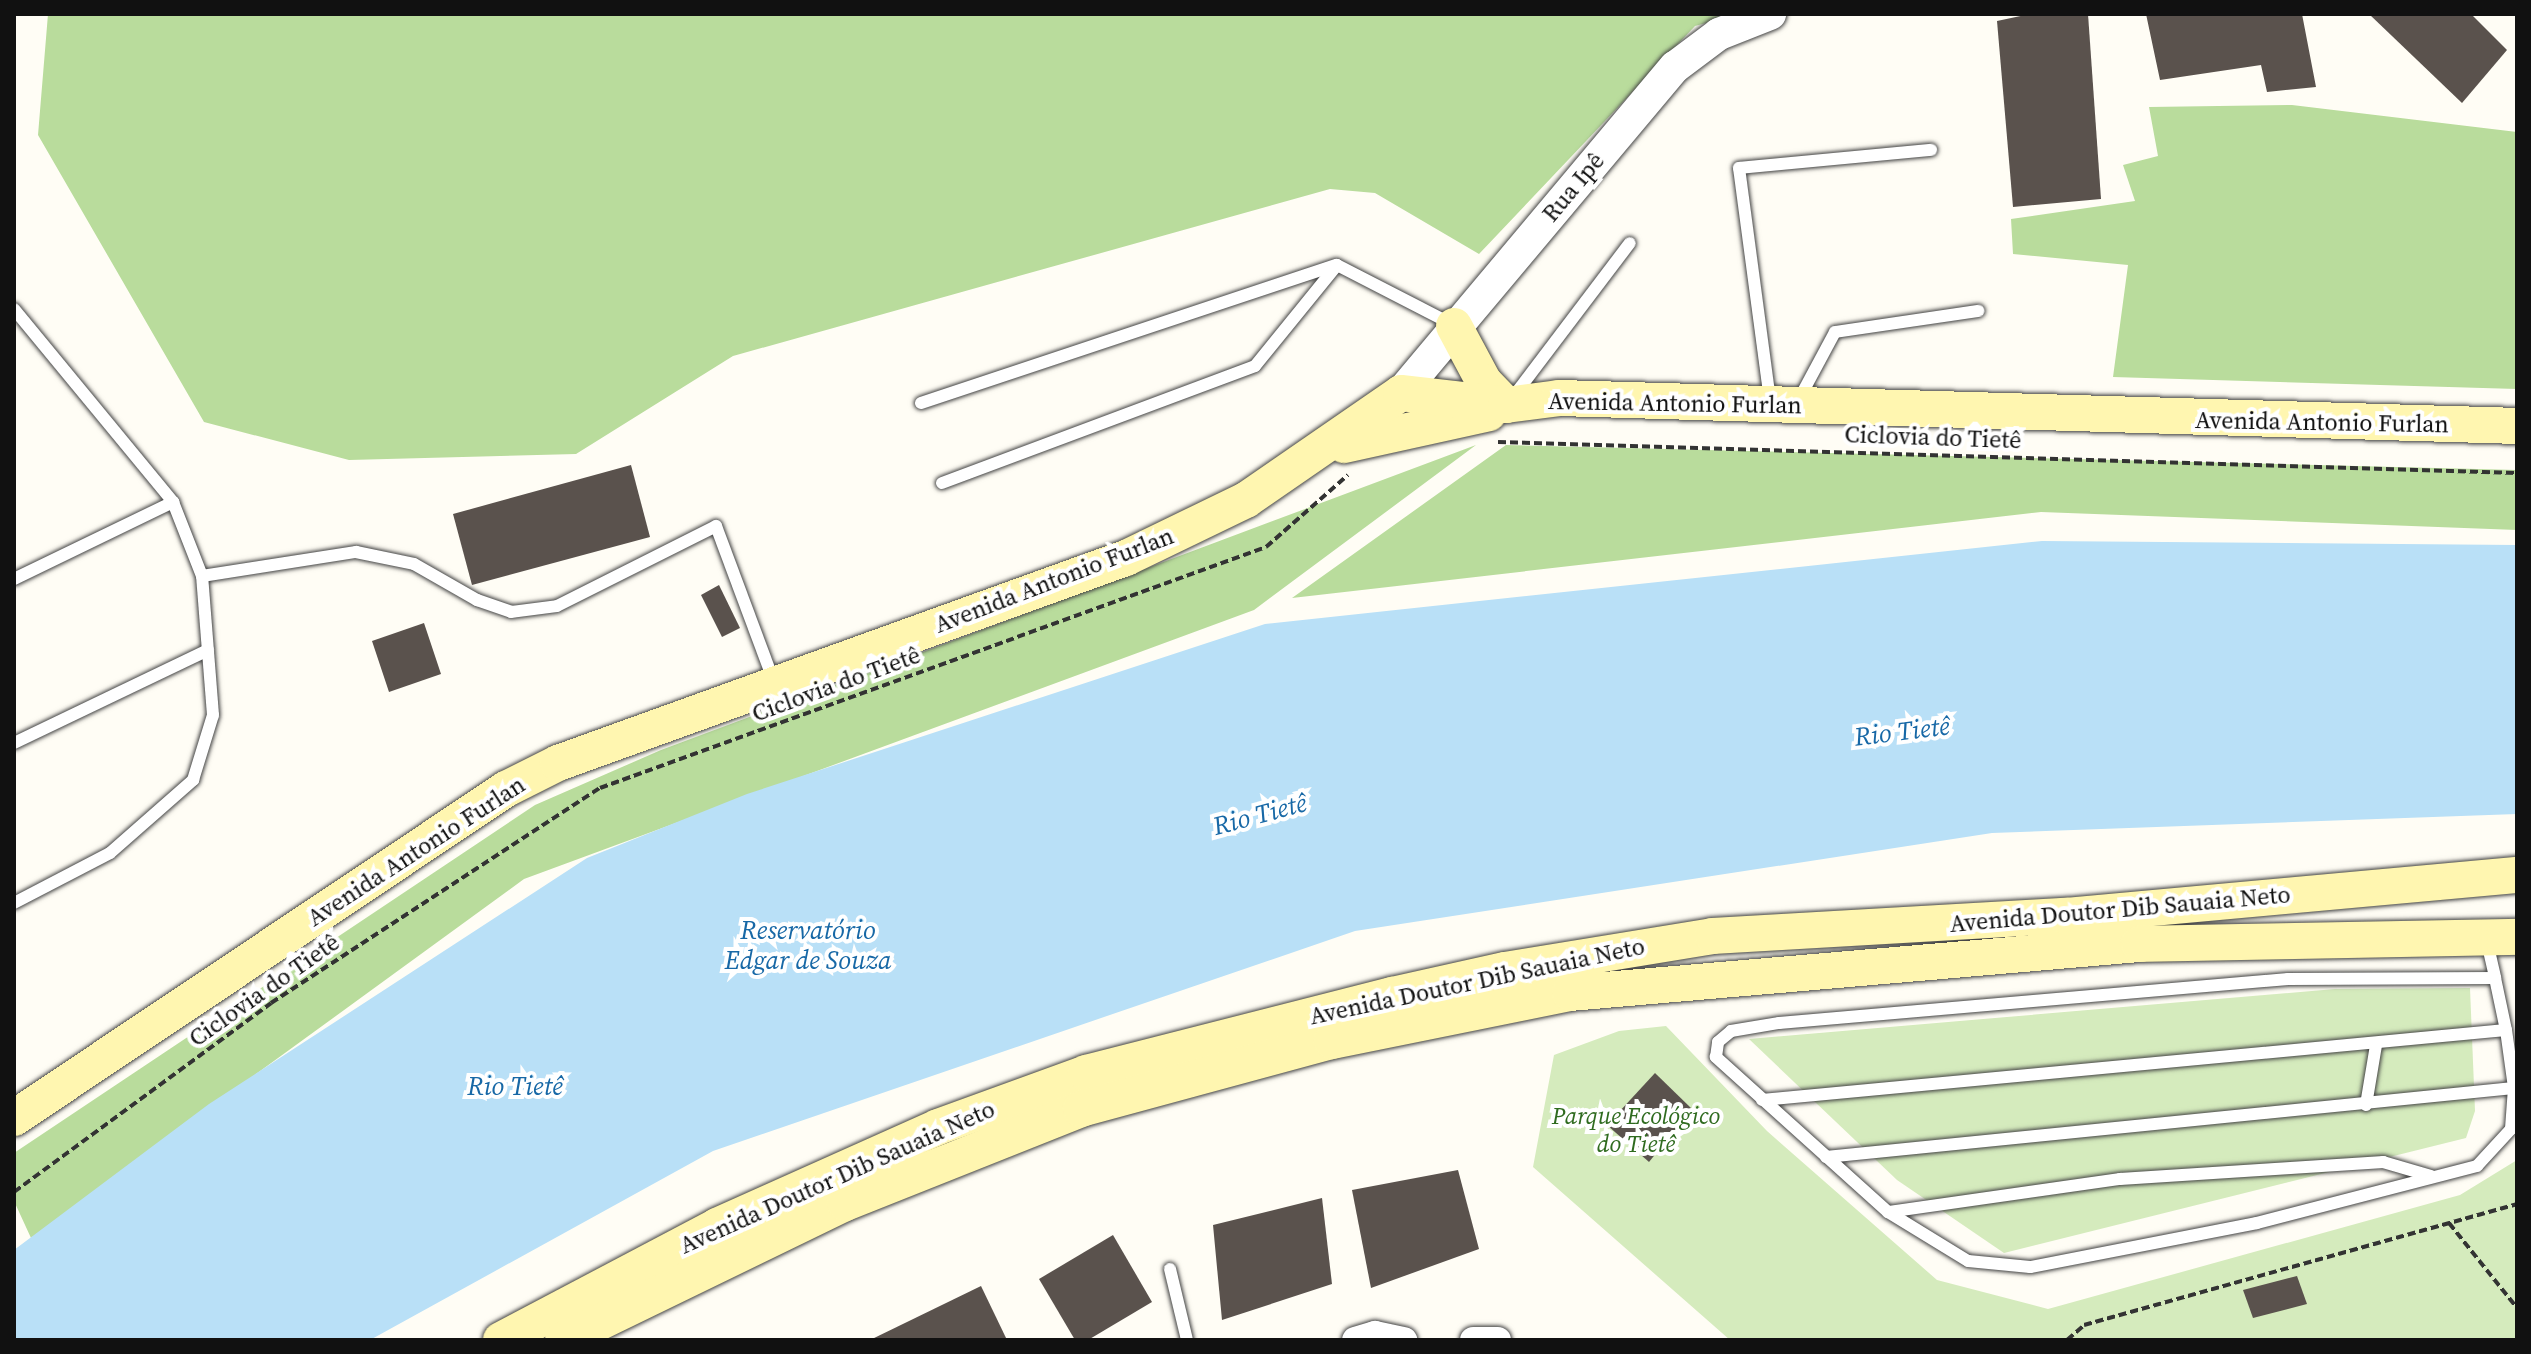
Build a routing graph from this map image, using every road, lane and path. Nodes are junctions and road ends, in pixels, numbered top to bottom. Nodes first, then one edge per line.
1 (1770, 14) edge
2 (1931, 150) dead end
3 (1630, 243) dead end
4 (1337, 265) junction
5 (14, 309) edge
6 (1978, 311) dead end
7 (1454, 326) junction
8 (1401, 393) junction
9 (1559, 398) junction
10 (921, 403) dead end
11 (1783, 404) junction
12 (1506, 405) junction
13 (2517, 426) edge
14 (1487, 442) dead end
15 (1336, 462) junction
16 (2517, 473) edge
17 (942, 483) dead end
18 (173, 502) junction
19 (202, 576) junction
20 (14, 579) edge
21 (208, 650) junction
22 (775, 685) junction
23 (14, 743) edge
24 (2502, 876) edge
25 (14, 903) edge
26 (2494, 936) edge
27 (2495, 978) junction
28 (2506, 1030) junction
29 (2376, 1045) junction
30 (2514, 1088) junction
31 (1762, 1100) junction
32 (2366, 1105) junction
33 (14, 1118) edge
34 (1826, 1157) junction
35 (2434, 1177) junction
36 (14, 1192) edge
37 (2517, 1204) edge
38 (1888, 1212) junction
39 (2449, 1223) junction
40 (1170, 1269) dead end
41 (2517, 1308) edge
42 (501, 1340) edge
43 (563, 1340) edge
44 (1187, 1340) edge
45 (1355, 1340) edge
46 (1404, 1340) edge
47 (1473, 1340) edge
48 (1498, 1340) edge
49 (2067, 1340) edge

1 - 7 street, Rua Ipê
2 - 11 lane
3 - 12 lane
4 - 7 lane
4 - 10 lane
4 - 17 lane
5 - 18 lane
6 - 11 lane
7 - 8 street, Rua Ipê
7 - 12 main road
8 - 12 main road, Avenida Antonio Furlan
8 - 15 main road, Avenida Antonio Furlan
9 - 11 main road, Avenida Antonio Furlan
9 - 12 main road, Avenida Antonio Furlan
9 - 15 main road
11 - 13 main road, Avenida Antonio Furlan
14 - 16 path, Ciclovia do Tietê
15 - 22 main road, Avenida Antonio Furlan
15 - 36 path, Ciclovia do Tietê
18 - 19 lane
18 - 20 lane
19 - 21 lane
19 - 22 lane
21 - 23 lane
21 - 25 lane
22 - 33 main road, Avenida Antonio Furlan
24 - 26 main road
24 - 42 main road, Avenida Doutor Dib Sauaia Neto
26 - 27 lane
26 - 43 main road, Avenida Doutor Dib Sauaia Neto
27 - 28 lane
27 - 31 lane
28 - 29 lane
28 - 30 lane
29 - 31 lane
29 - 32 lane
30 - 32 lane
30 - 35 lane
31 - 34 lane
32 - 34 lane
34 - 38 lane
35 - 38 lane
35 - 38 lane
37 - 39 path
39 - 41 path
39 - 49 path
40 - 44 lane
45 - 46 street
47 - 48 street

